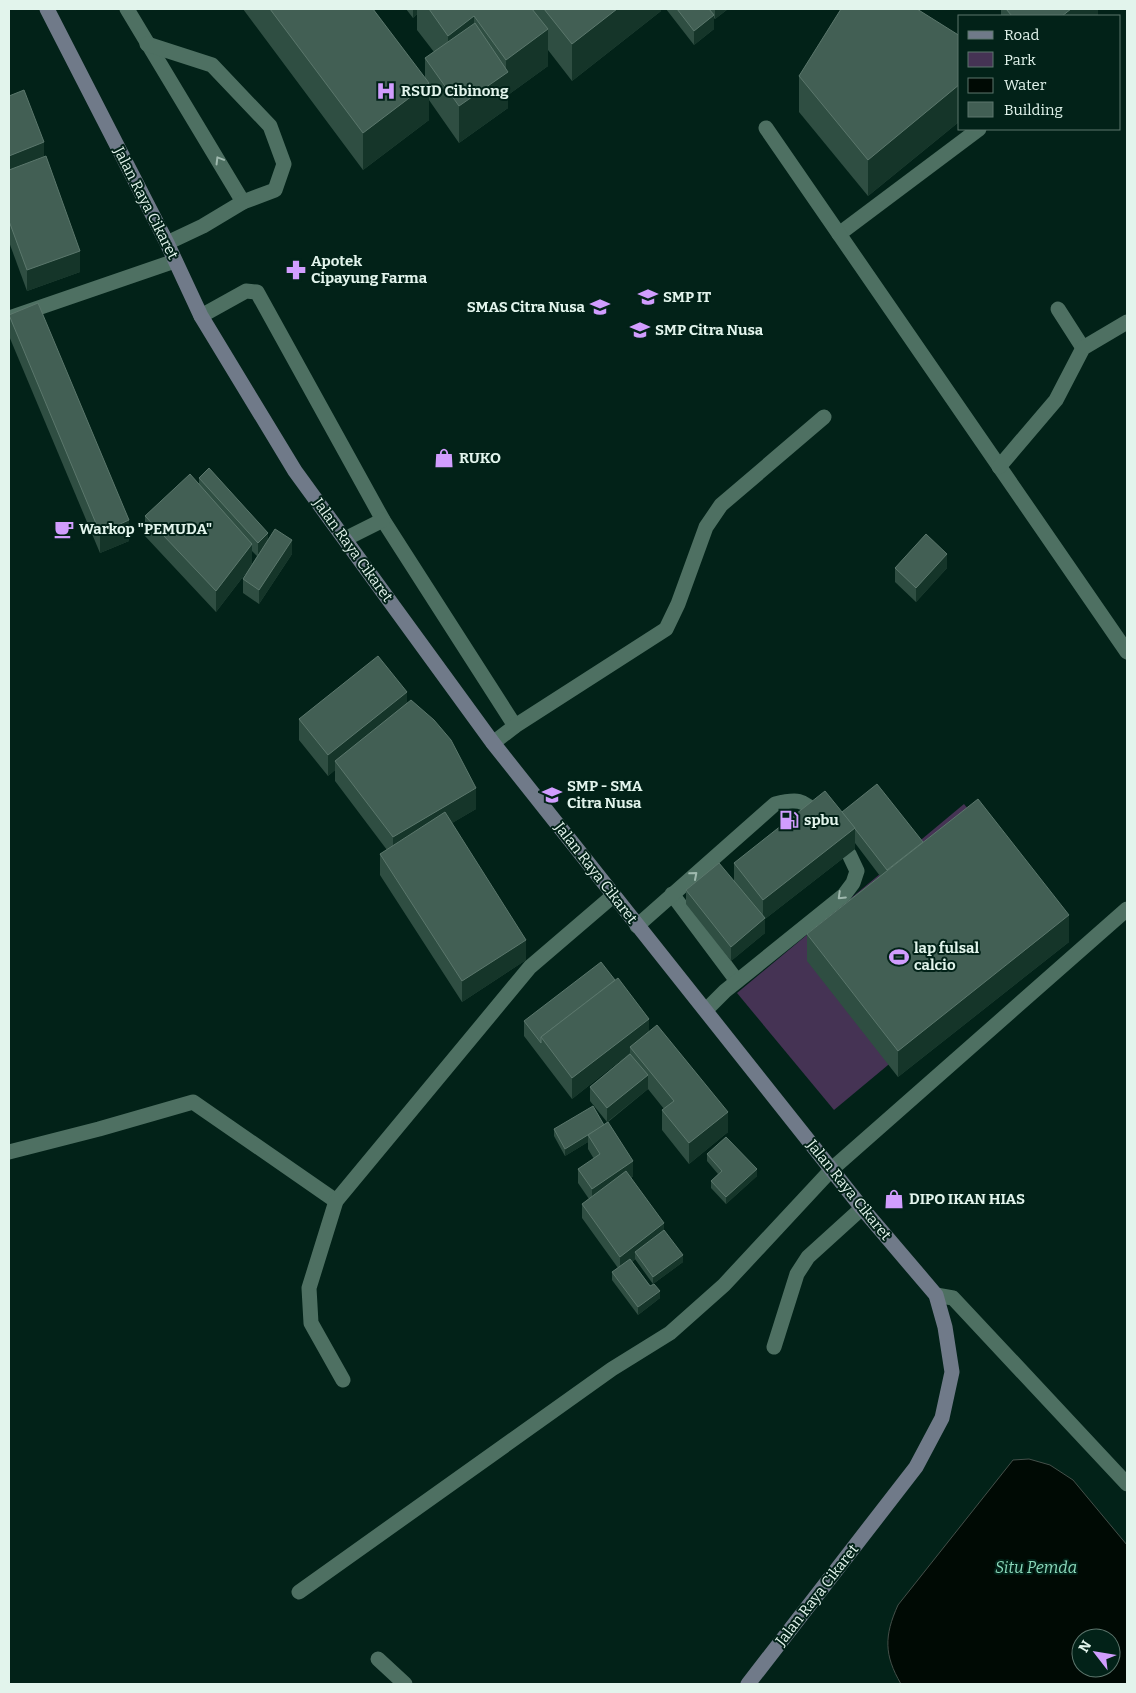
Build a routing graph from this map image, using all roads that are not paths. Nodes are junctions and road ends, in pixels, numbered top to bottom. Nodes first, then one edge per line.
1 (47, 9) edge
2 (127, 9) edge
3 (147, 44) junction
4 (766, 128) dead end
5 (978, 130) edge
6 (243, 202) junction
7 (839, 234) junction
8 (167, 243) junction
9 (175, 261) junction
10 (1058, 310) dead end
11 (201, 316) junction
12 (9, 318) edge
13 (1127, 322) edge
14 (1084, 348) junction
15 (824, 417) dead end
16 (999, 467) junction
17 (383, 520) junction
18 (345, 539) junction
19 (1127, 652) edge
20 (515, 726) junction
21 (493, 742) junction
22 (818, 817) edge
23 (849, 854) edge
24 (672, 894) junction
25 (614, 895) junction
26 (1127, 909) edge
27 (637, 926) junction
28 (738, 981) junction
29 (706, 1010) junction
30 (9, 1152) edge
31 (832, 1169) junction
32 (336, 1201) junction
33 (862, 1208) junction
34 (936, 1295) junction
35 (774, 1347) dead end
36 (343, 1380) dead end
37 (1127, 1484) edge
38 (299, 1592) dead end
39 (378, 1659) dead end
40 (405, 1684) edge
41 (748, 1684) edge

1 - 8 main road, Jalan Raya Cikaret
2 - 3 street
6 -> 3 street
3 - 6 street
4 - 7 street
5 - 7 street
6 - 8 street
7 - 16 street
8 - 9 main road, Jalan Raya Cikaret
9 - 11 main road, Jalan Raya Cikaret
9 - 12 street
10 - 14 street
11 - 17 street
11 - 18 main road, Jalan Raya Cikaret
13 - 14 street
14 - 16 street
15 - 20 street
16 - 19 street
17 - 18 street
17 - 20 street
18 - 21 main road, Jalan Raya Cikaret
20 - 21 street
21 - 25 main road, Jalan Raya Cikaret
24 -> 22 street
23 -> 28 street
24 - 27 street
24 - 28 street
25 - 27 main road, Jalan Raya Cikaret
25 - 32 street
26 - 31 street
27 - 29 main road, Jalan Raya Cikaret
28 - 29 street
29 - 31 main road, Jalan Raya Cikaret
30 - 32 street
31 - 33 main road, Jalan Raya Cikaret
31 - 38 street
32 - 36 street
33 - 34 main road, Jalan Raya Cikaret
33 - 35 street
34 - 37 street
34 - 41 main road, Jalan Raya Cikaret
39 - 40 street

